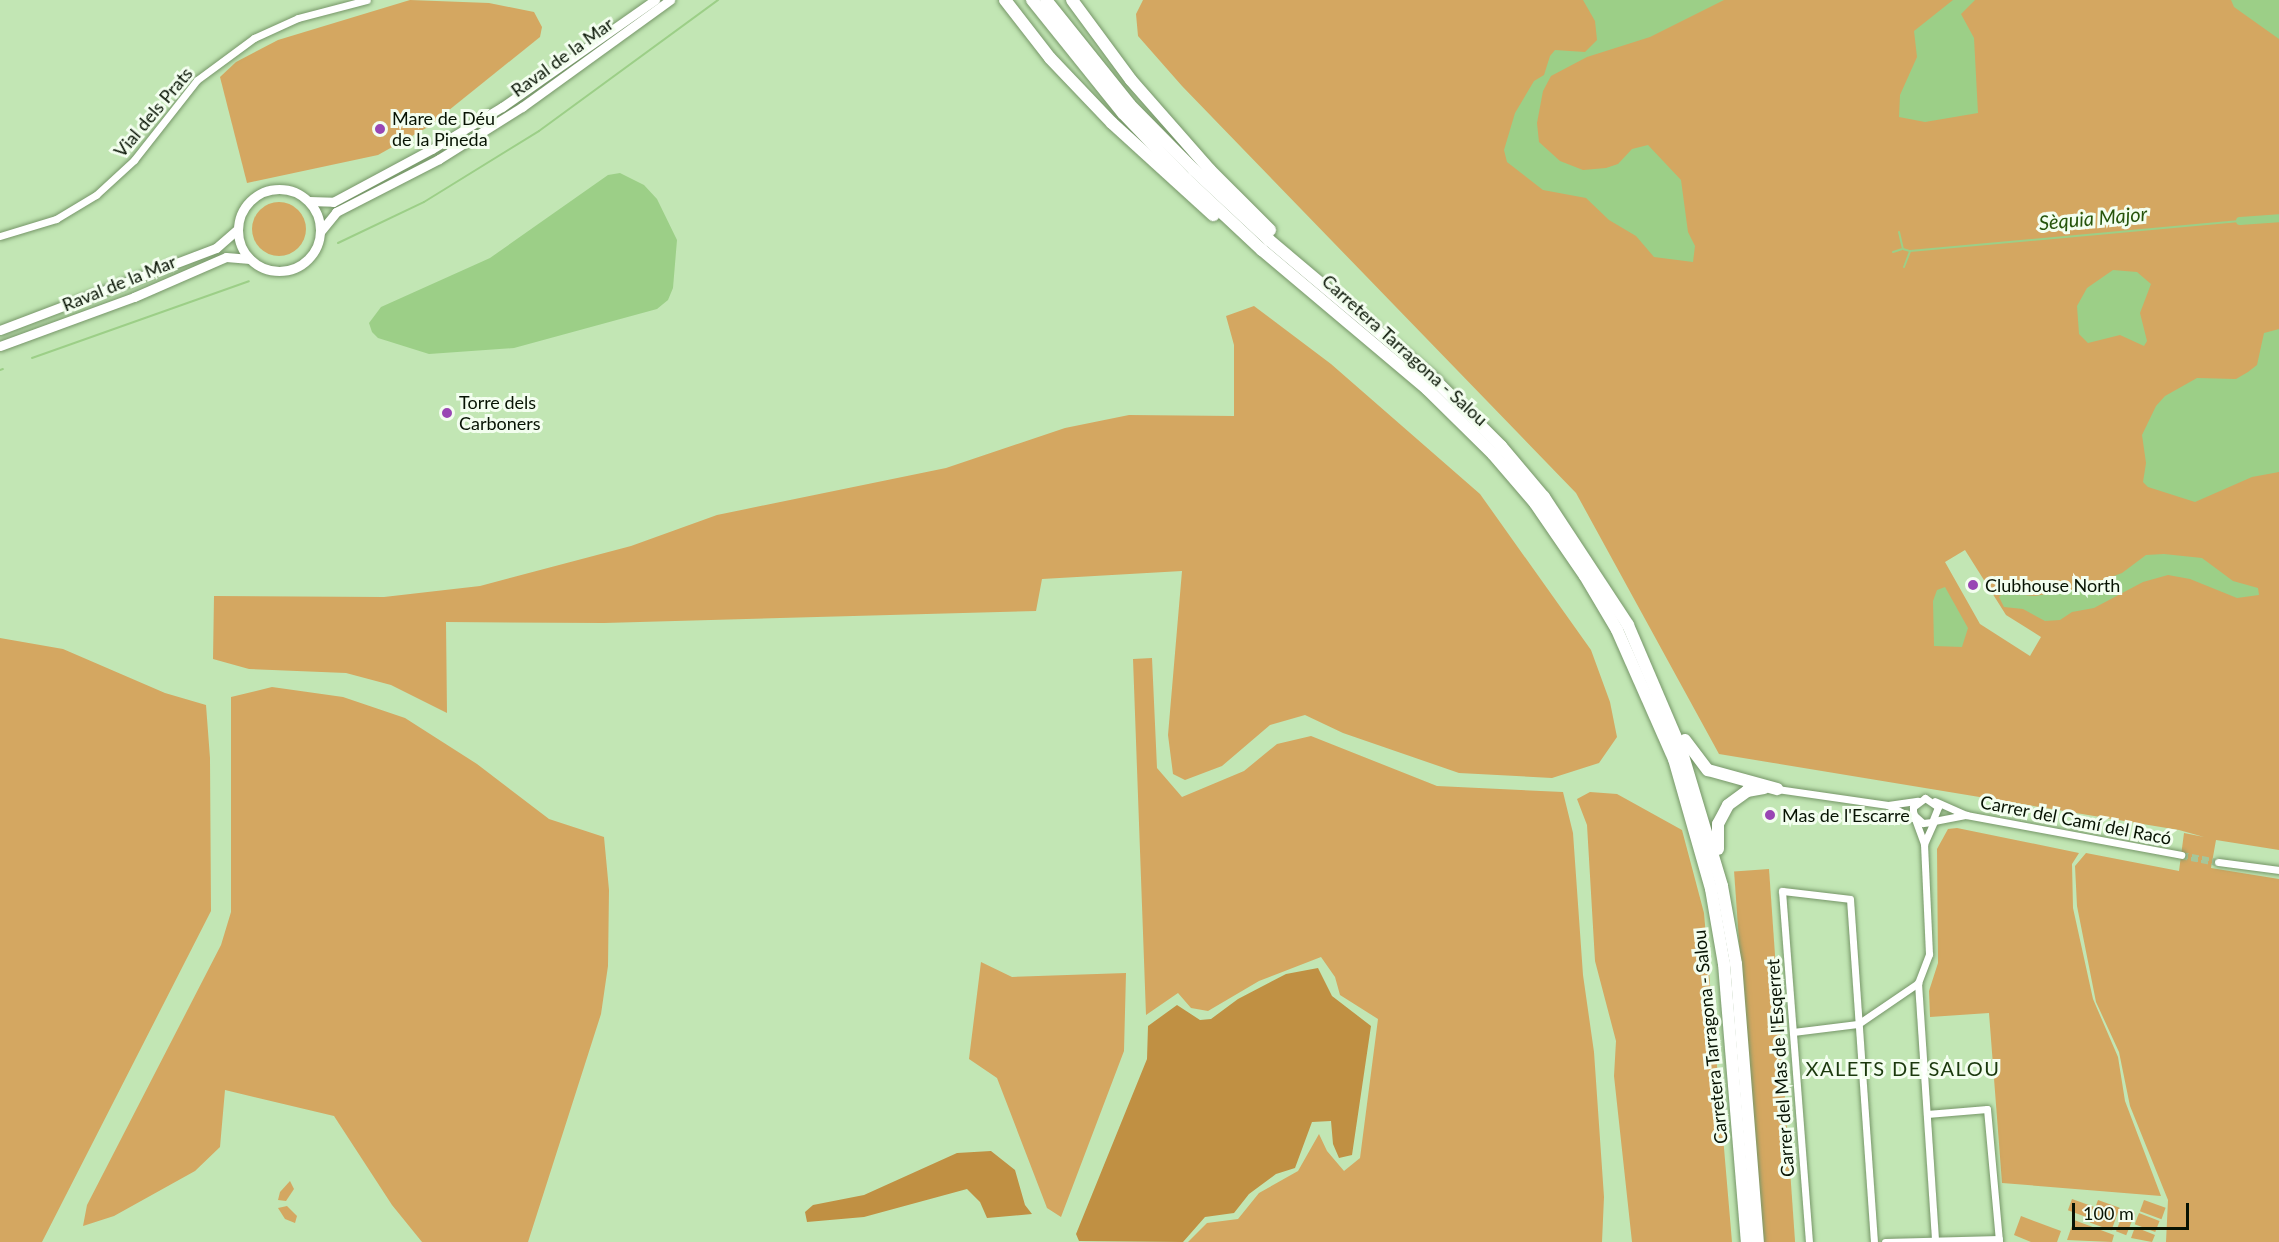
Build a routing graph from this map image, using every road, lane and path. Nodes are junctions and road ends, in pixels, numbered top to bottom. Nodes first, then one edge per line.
1 (367, 0) edge
2 (655, 0) edge
3 (670, 0) edge
4 (1005, 0) edge
5 (1032, 0) edge
6 (1046, 0) edge
7 (1072, 0) edge
8 (309, 201) junction
9 (238, 229) junction
10 (320, 232) junction
11 (0, 236) edge
12 (250, 259) junction
13 (1353, 310) junction
14 (1353, 325) junction
15 (0, 330) edge
16 (0, 346) edge
17 (1649, 672) junction
18 (1777, 789) junction
19 (1933, 800) junction
20 (1918, 801) junction
21 (1888, 805) junction
22 (1966, 815) junction
23 (1916, 819) junction
24 (1934, 821) junction
25 (1924, 844) junction
26 (2181, 855) tunnel mouth
27 (2218, 862) tunnel mouth
28 (2279, 870) edge
29 (1722, 886) junction
30 (1918, 983) junction
31 (1858, 1024) junction
32 (1793, 1032) junction
33 (1927, 1114) junction
34 (1935, 1241) edge
35 (1999, 1241) edge
36 (1747, 1242) edge
37 (1758, 1242) edge
38 (1809, 1242) edge
39 (1874, 1242) edge
40 (1885, 1242) edge

1 - 11 street, Vial dels Prats
2 - 8 street, Raval de la Mar
3 - 10 street, Raval de la Mar
4 - 14 highway
5 - 14 highway, Carretera Tarragona - Salou
6 - 13 highway, Carretera Tarragona - Salou
7 - 13 highway
8 - 9 street, Raval de la Mar
8 - 10 street
9 - 12 street
9 - 15 street, Raval de la Mar
10 - 12 street, Raval de la Mar
12 - 16 street, Raval de la Mar
13 - 17 highway, Carretera Tarragona - Salou
14 - 36 highway, Carretera Tarragona - Salou
17 - 18 highway
17 - 29 highway, Carretera Tarragona - Salou
18 - 21 street
18 - 29 highway
19 - 20 street
19 - 22 street, Carrer del Camí del Racó
19 - 24 street
20 - 21 street
20 - 23 street
21 - 23 street
22 - 24 street, Carrer del Camí del Racó
22 - 26 street, Carrer del Camí del Racó
23 - 24 street, Carrer del Camí del Racó
23 - 25 street
24 - 25 street
25 - 30 street
27 - 28 street
29 - 37 highway, Carretera Tarragona - Salou
30 - 31 street
30 - 33 street
31 - 32 street
31 - 32 street, Carrer del Mas de l'Esqerret
31 - 39 street
32 - 38 street, Carrer del Mas de l'Esqerret
33 - 34 street
33 - 35 street
34 - 35 street
34 - 40 street

